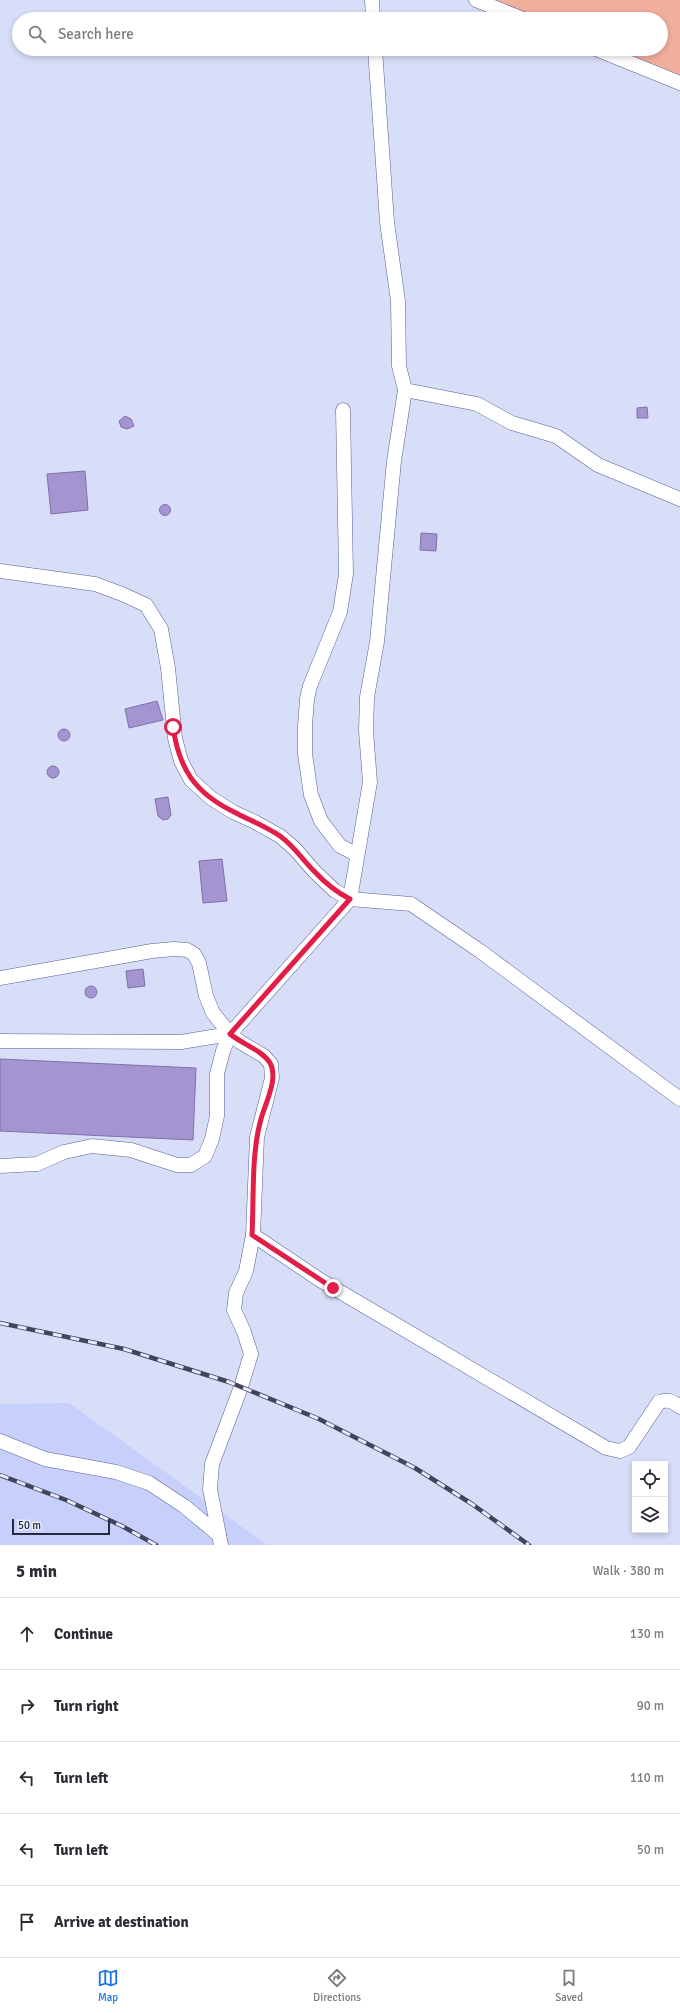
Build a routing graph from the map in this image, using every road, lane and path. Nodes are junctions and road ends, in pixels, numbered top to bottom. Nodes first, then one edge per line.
1 (372, 0) edge
2 (476, 0) edge
3 (373, 12) edge
4 (506, 12) edge
5 (375, 56) edge
6 (613, 56) edge
7 (680, 83) edge
8 (405, 390) junction
9 (343, 410) dead end
10 (680, 499) edge
11 (0, 571) edge
12 (356, 854) junction
13 (350, 899) junction
14 (0, 978) edge
15 (230, 1034) junction
16 (0, 1041) edge
17 (680, 1099) edge
18 (0, 1166) edge
19 (252, 1235) junction
20 (680, 1407) edge
21 (0, 1441) edge
22 (220, 1540) edge

1 - 3 street
2 - 4 street
5 - 8 street
6 - 7 street
8 - 10 street
8 - 12 street
9 - 12 street
11 - 13 street
12 - 13 street
13 - 15 street
13 - 17 street
14 - 15 street
15 - 16 street
15 - 18 street
15 - 19 street
19 - 20 street
19 - 22 street
21 - 22 street

